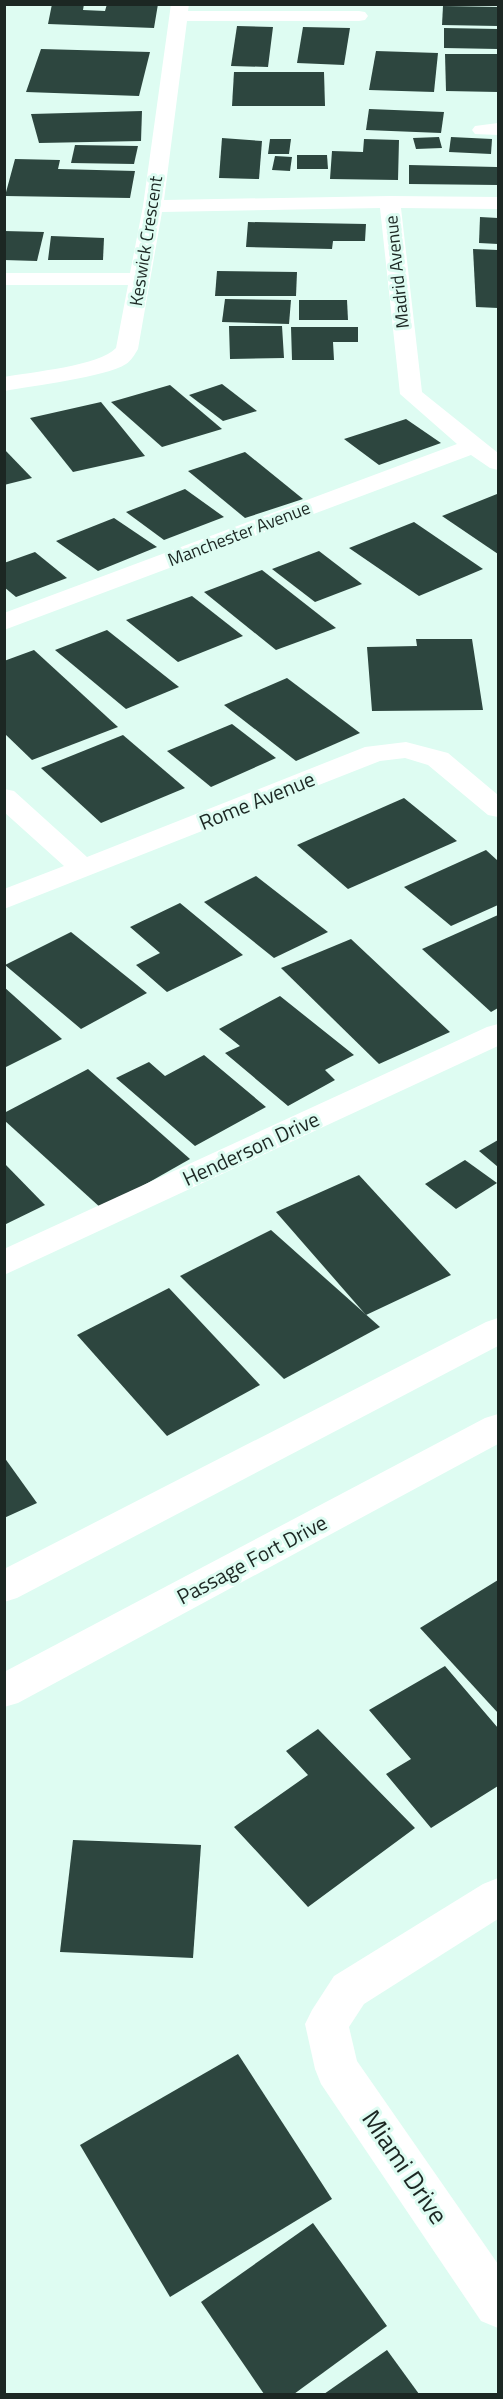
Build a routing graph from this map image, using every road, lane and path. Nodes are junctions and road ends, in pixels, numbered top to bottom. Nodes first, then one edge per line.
1 (179, 10) edge
2 (358, 16) dead end
3 (390, 202) junction
4 (498, 203) edge
5 (153, 206) junction
6 (4, 279) edge
7 (138, 279) junction
8 (4, 384) edge
9 (472, 446) junction
10 (498, 463) edge
11 (4, 622) edge
12 (4, 797) edge
13 (498, 809) edge
14 (84, 869) junction
15 (4, 900) edge
16 (498, 1034) edge
17 (4, 1263) edge
18 (498, 1331) edge
19 (498, 1428) edge
20 (4, 1587) edge
21 (4, 1691) edge
22 (498, 1897) edge
23 (498, 2304) edge

1 - 2 street
1 - 5 street, Keswick Crescent
3 - 4 street
3 - 5 street, Madrid Avenue
3 - 9 street, Madrid Avenue
5 - 7 street, Keswick Crescent
6 - 7 street
7 - 8 street, Keswick Crescent
9 - 10 street, Madrid Avenue
9 - 11 street, Manchester Avenue
12 - 14 street
13 - 14 street, Rome Avenue
14 - 15 street, Rome Avenue
16 - 17 street, Henderson Drive
18 - 20 street
19 - 21 street, Passage Fort Drive
22 - 23 street, Miami Drive

